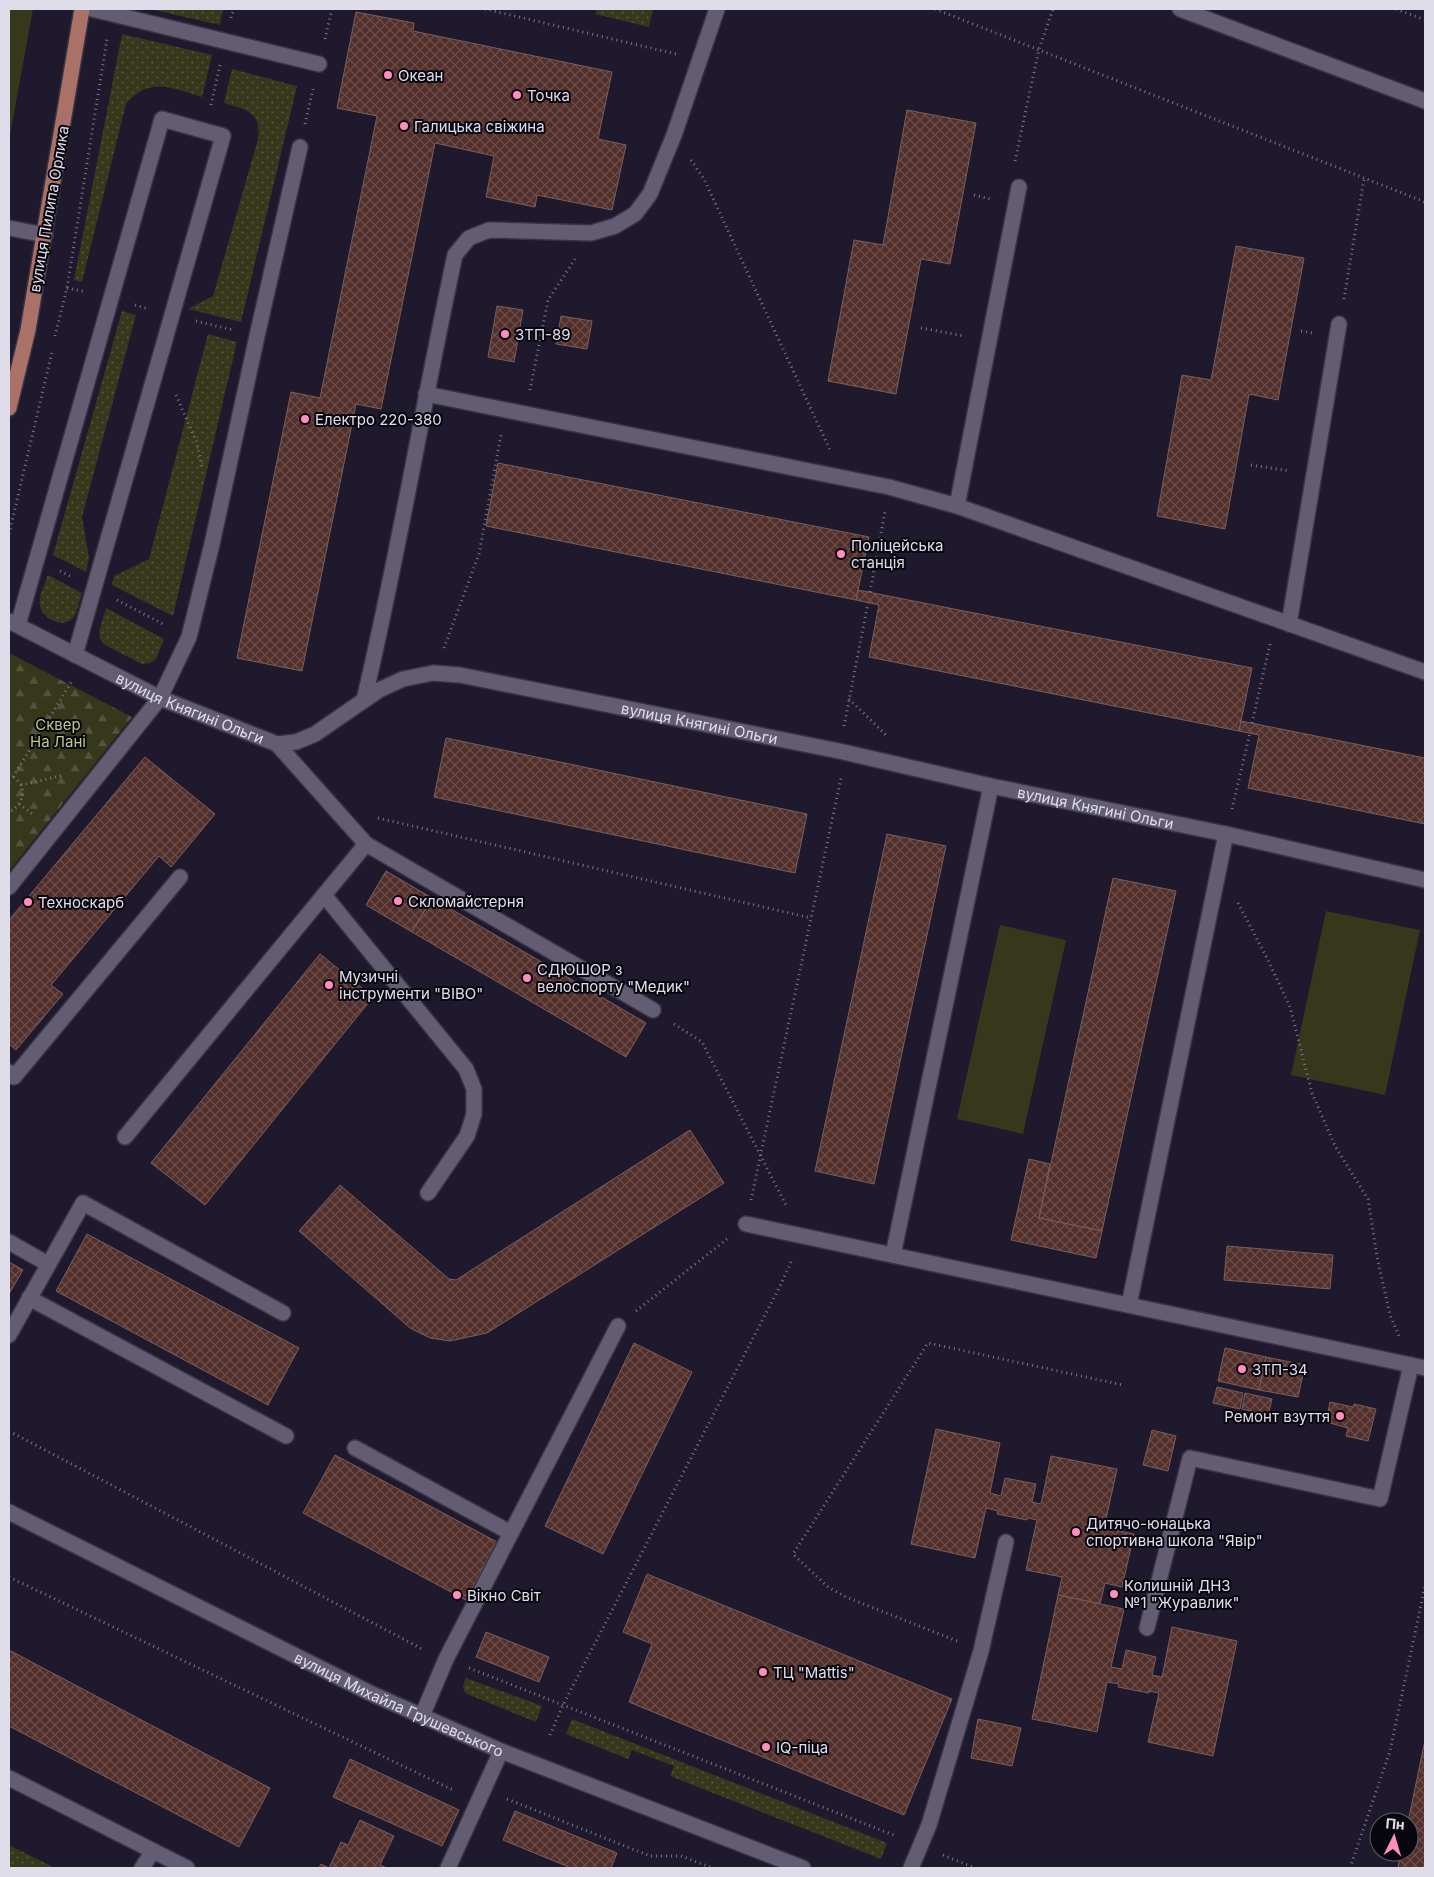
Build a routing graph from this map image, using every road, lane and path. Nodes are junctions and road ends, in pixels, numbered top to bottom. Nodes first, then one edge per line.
1 (82, 9) edge
2 (92, 9) edge
3 (234, 9) edge
4 (484, 9) edge
5 (508, 9) edge
6 (717, 9) edge
7 (935, 9) edge
8 (1053, 9) edge
9 (1180, 9) edge
10 (1396, 9) edge
11 (507, 14) junction
12 (1425, 20) edge
13 (226, 42) junction
14 (1039, 48) junction
15 (701, 59) junction
16 (319, 64) dead end
17 (1425, 101) edge
18 (205, 130) junction
19 (674, 135) junction
20 (300, 147) dead end
21 (1364, 179) junction
22 (1019, 187) dead end
23 (1425, 202) edge
24 (9, 228) edge
25 (591, 233) junction
26 (45, 235) junction
27 (1339, 324) joint
28 (921, 328) dead end
29 (989, 340) junction
30 (160, 358) junction
31 (426, 394) junction
32 (9, 408) edge
33 (505, 410) junction
34 (525, 414) junction
35 (1251, 464) dead end
36 (202, 471) dead end
37 (1314, 475) junction
38 (844, 478) junction
39 (889, 487) junction
40 (957, 506) junction
41 (870, 592) dead end
42 (868, 602) dead end
43 (1282, 622) junction
44 (13, 623) edge
45 (80, 657) junction
46 (1425, 672) edge
47 (433, 673) junction
48 (160, 698) junction
49 (364, 700) junction
50 (1252, 723) dead end
51 (1250, 733) dead end
52 (278, 744) junction
53 (843, 752) junction
54 (11, 776) edge
55 (992, 786) junction
56 (335, 808) junction
57 (9, 812) edge
58 (1226, 834) junction
59 (366, 844) junction
60 (1219, 870) junction
61 (180, 877) dead end
62 (1425, 880) edge
63 (9, 887) edge
64 (324, 895) junction
65 (811, 918) junction
66 (653, 1010) joint
67 (9, 1072) edge
68 (125, 1137) dead end
69 (761, 1155) junction
70 (428, 1193) dead end
71 (746, 1224) junction
72 (803, 1236) junction
73 (9, 1242) edge
74 (893, 1255) junction
75 (48, 1264) junction
76 (29, 1298) junction
77 (1129, 1305) junction
78 (284, 1313) dead end
79 (618, 1326) joint
80 (9, 1335) edge
81 (1418, 1366) edge
82 (1123, 1385) dead end
83 (9, 1431) edge
84 (286, 1436) dead end
85 (355, 1448) dead end
86 (9, 1512) edge
87 (512, 1532) junction
88 (1006, 1542) dead end
89 (9, 1577) edge
90 (1425, 1586) edge
91 (1147, 1628) dead end
92 (981, 1651) junction
93 (446, 1659) junction
94 (563, 1704) junction
95 (422, 1716) junction
96 (550, 1735) dead end
97 (502, 1751) junction
98 (9, 1778) edge
99 (481, 1795) junction
100 (920, 1846) junction
101 (153, 1851) junction
102 (142, 1868) edge
103 (188, 1868) edge
104 (448, 1868) edge
105 (713, 1868) edge
106 (803, 1868) edge
107 (911, 1868) edge
108 (975, 1868) edge
109 (1350, 1868) edge

1 - 26 main road, вулиця Пилипа Орлика
2 - 13 street
3 - 13 path
4 - 11 path
5 - 11 path
6 - 15 street
7 - 14 path
8 - 14 path
9 - 17 street
10 - 12 path
11 - 15 path
13 - 16 street
13 - 18 path
14 - 21 path
15 - 19 street
18 - 30 street
18 - 44 street
19 - 25 street
19 - 38 path
20 - 48 street
21 - 23 path
21 - 27 path
22 - 29 street
24 - 26 street
25 - 31 street
25 - 34 path
26 - 32 main road, вулиця Пилипа Орлика
27 - 37 street
28 - 29 path
29 - 40 street
30 - 36 path
30 - 45 street
31 - 33 street
31 - 49 street
33 - 34 street
33 - 47 path
34 - 38 street
35 - 37 path
37 - 43 street
38 - 39 street
39 - 40 street
39 - 41 path
40 - 43 street
42 - 53 path
43 - 46 street
43 - 50 path
44 - 45 street, вулиця Княгині Ольги
45 - 48 street, вулиця Княгині Ольги
45 - 54 path
47 - 49 street, вулиця Княгині Ольги
47 - 53 street, вулиця Княгині Ольги
48 - 52 street, вулиця Княгині Ольги
48 - 63 street
49 - 52 street, вулиця Княгині Ольги
51 - 58 path
52 - 56 street
53 - 55 street, вулиця Княгині Ольги
53 - 65 path
54 - 57 path
55 - 58 street, вулиця Княгині Ольги
55 - 74 street
56 - 59 street
56 - 65 path
58 - 60 street
58 - 62 street, вулиця Княгині Ольги
59 - 64 street
59 - 66 street
60 - 77 street
60 - 81 path
61 - 67 street
64 - 68 street
64 - 70 street
65 - 69 path
66 - 69 path
69 - 71 path
69 - 72 path
71 - 72 street
71 - 79 path
72 - 74 street
72 - 94 path
73 - 75 street
74 - 77 street
75 - 76 street
75 - 78 street
76 - 80 street
76 - 84 street
77 - 81 street
79 - 87 street
81 - 91 street
82 - 92 path
83 - 93 path
85 - 87 street
86 - 95 street, вулиця Михайла Грушевського
87 - 93 street
88 - 92 street
89 - 99 path
90 - 109 path
92 - 100 street
93 - 94 path
93 - 95 street
94 - 96 path
94 - 100 path
95 - 97 street, вулиця Михайла Грушевського
97 - 99 street
97 - 106 street, вулиця Михайла Грушевського
98 - 101 street
99 - 104 street
99 - 105 path
100 - 107 street
100 - 108 path
101 - 102 street
101 - 103 street

